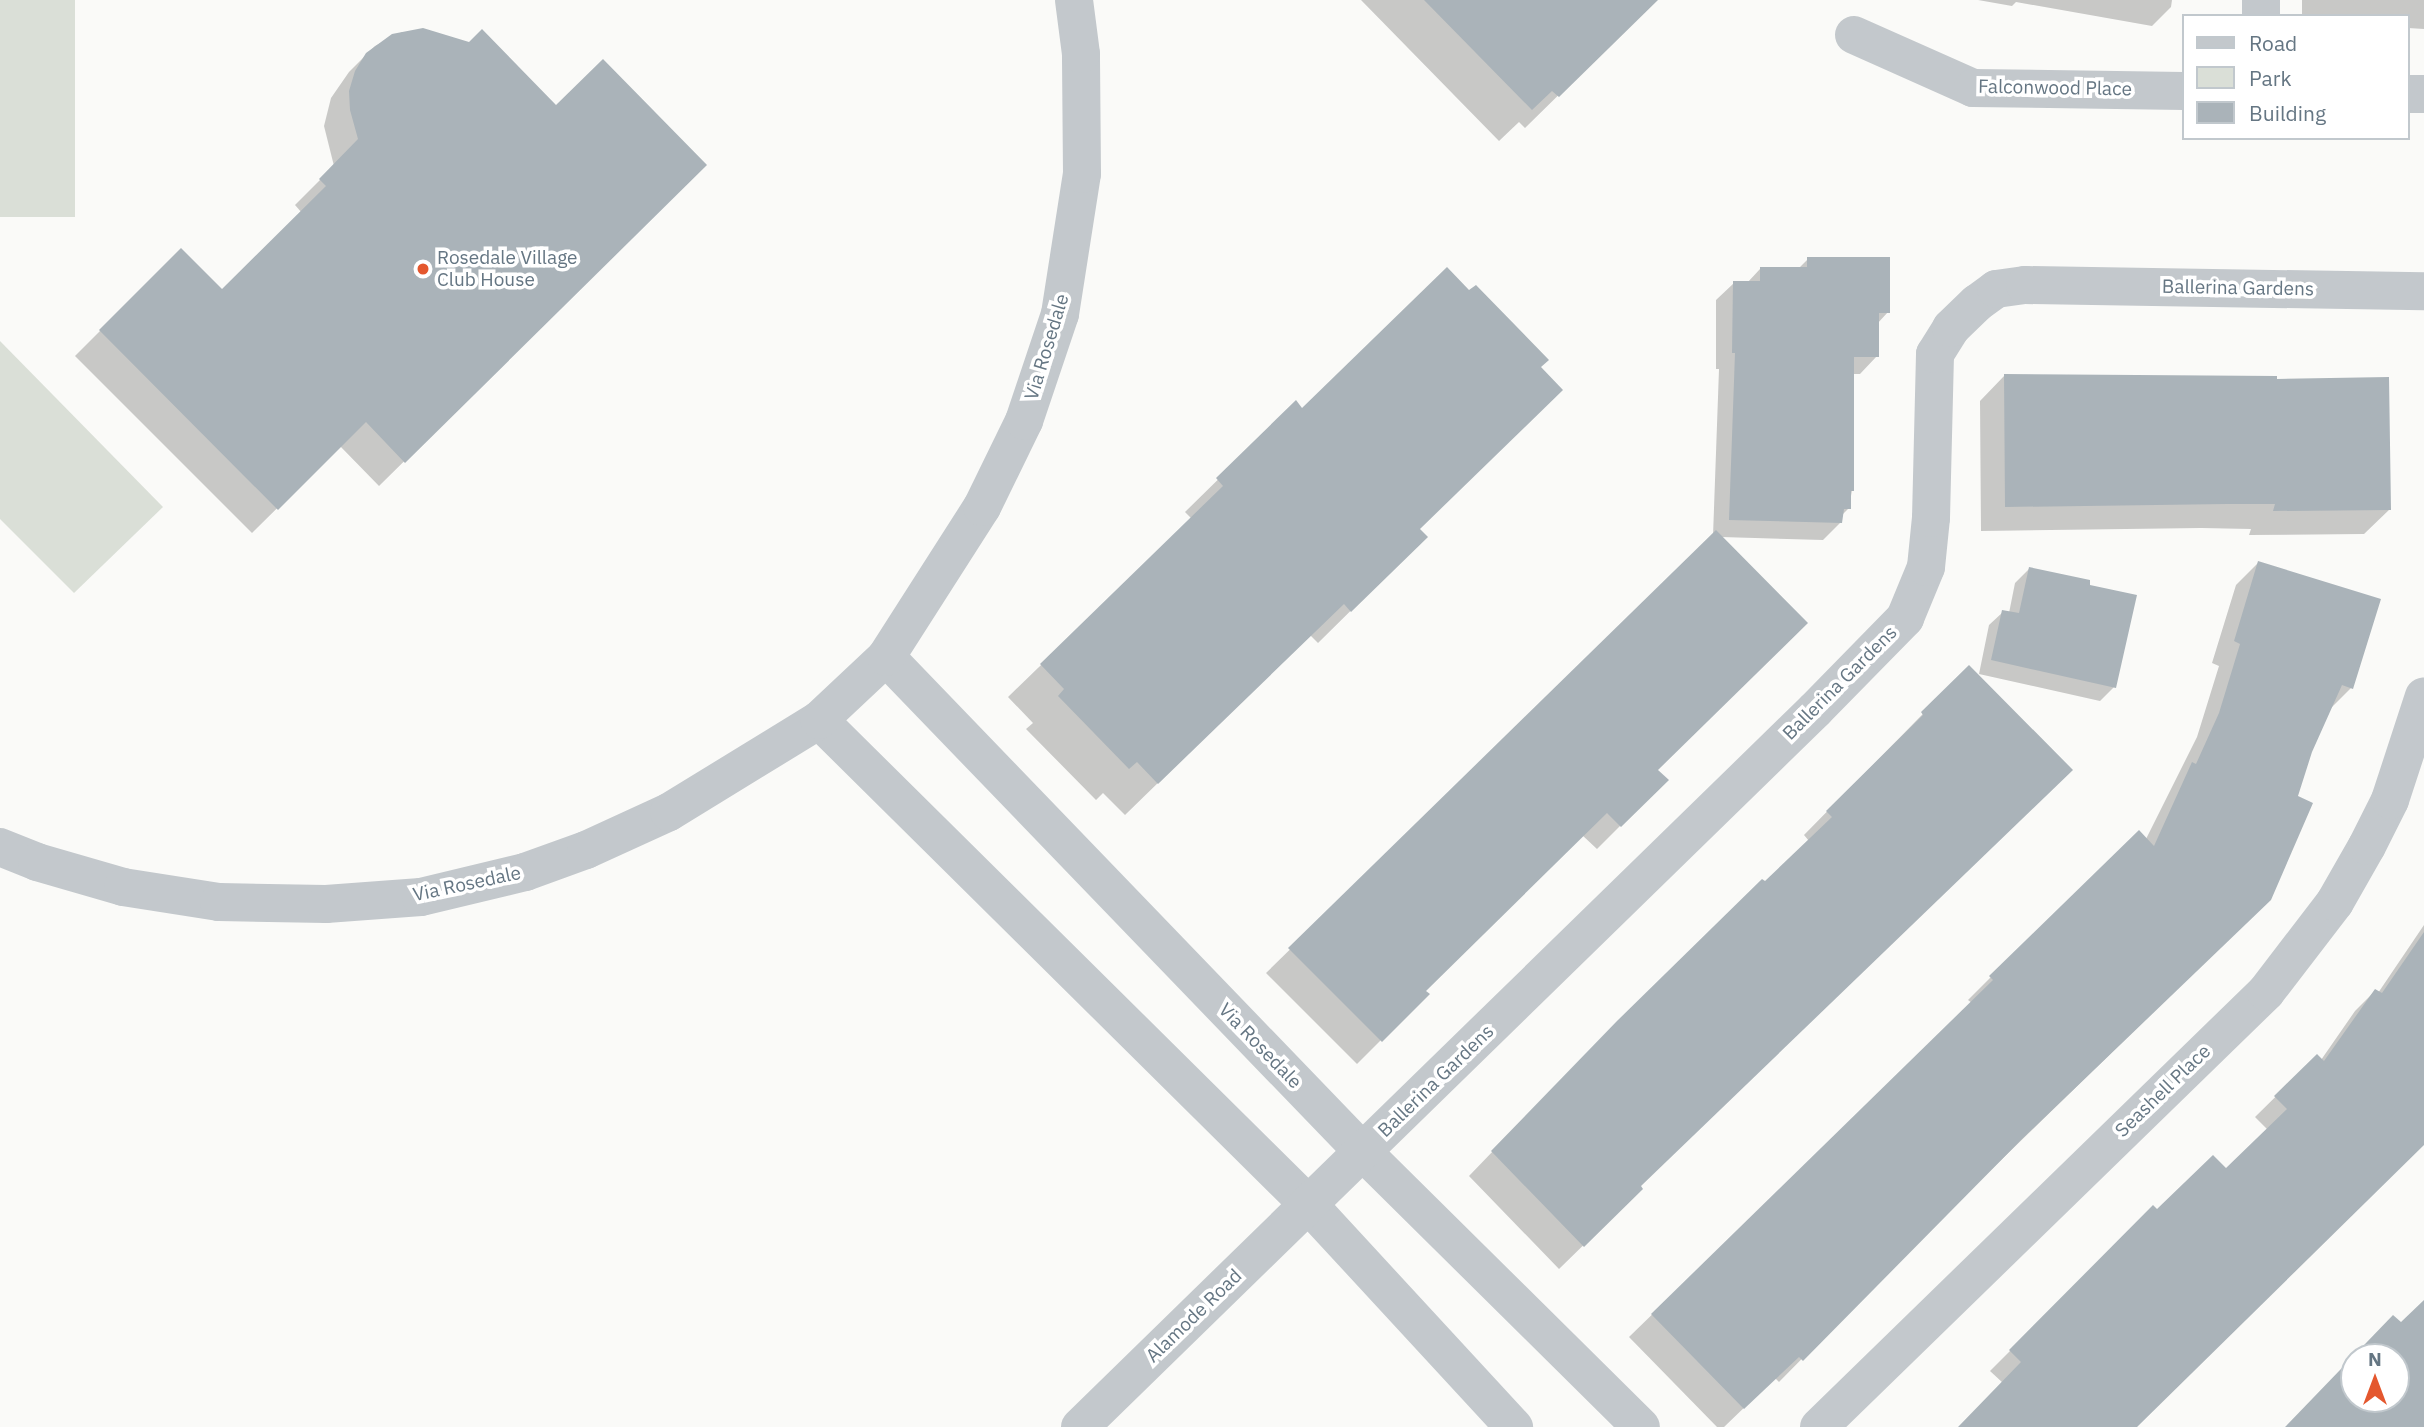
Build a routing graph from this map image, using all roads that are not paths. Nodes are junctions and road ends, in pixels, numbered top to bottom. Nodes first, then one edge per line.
1 (1074, 0) edge
2 (1854, 35) dead end
3 (2182, 91) edge
4 (2424, 291) edge
5 (887, 657) junction
6 (2424, 696) edge
7 (819, 720) junction
8 (0, 847) edge
9 (1363, 1152) junction
10 (1308, 1205) junction
11 (1080, 1427) edge
12 (1514, 1427) edge
13 (1641, 1427) edge
14 (1819, 1427) edge

1 - 5 street, Via Rosedale
2 - 3 street, Falconwood Place
4 - 9 street, Ballerina Gardens
5 - 7 street, Via Rosedale
5 - 9 street, Via Rosedale
6 - 14 street, Seashell Place
7 - 8 street, Via Rosedale
7 - 10 street
9 - 10 street, Ballerina Gardens
9 - 13 street, Via Rosedale
10 - 11 street, Alamode Road
10 - 12 street

